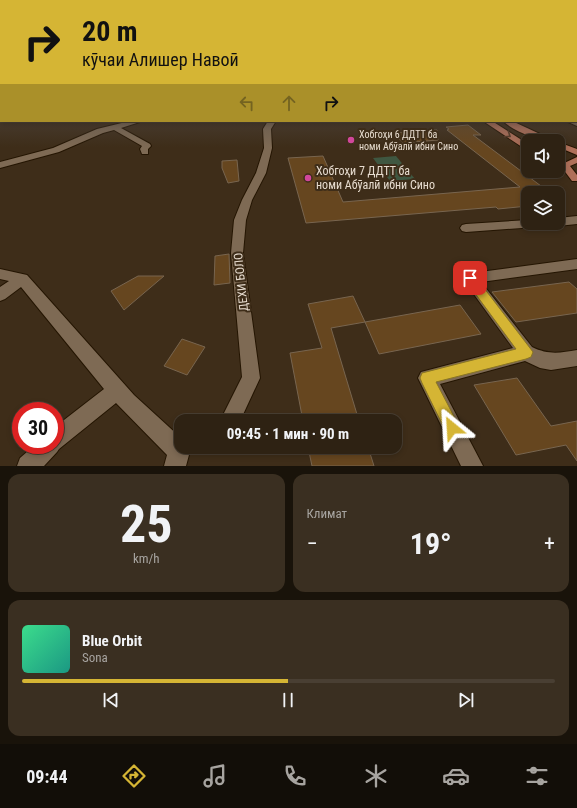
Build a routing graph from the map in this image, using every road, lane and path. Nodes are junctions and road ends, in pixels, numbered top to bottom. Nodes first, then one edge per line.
1 (136, 122) edge
2 (271, 122) edge
3 (489, 122) edge
4 (509, 122) edge
5 (116, 128) junction
6 (534, 134) edge
7 (521, 143) edge
8 (565, 147) edge
9 (145, 152) dead end
10 (577, 152) edge
11 (577, 160) edge
12 (0, 165) edge
13 (565, 173) edge
14 (576, 180) edge
15 (577, 220) edge
16 (565, 221) edge
17 (521, 224) edge
18 (466, 228) dead end
19 (577, 264) edge
20 (0, 274) edge
21 (22, 279) junction
22 (0, 295) edge
23 (526, 352) junction
24 (577, 358) edge
25 (117, 390) junction
26 (233, 414) edge
27 (64, 433) edge
28 (41, 454) edge
29 (182, 458) edge
30 (28, 466) edge
31 (472, 466) edge

1 - 5 street
2 - 26 street, ДЕХИ БОЛО
3 -> 7 main road
4 - 6 main road
5 - 9 street
5 - 12 street
8 - 10 main road
11 - 14 main road
13 - 14 main road
15 - 16 street
17 - 18 street
19 - 23 street
20 - 21 street
21 - 22 street
21 - 25 street
23 - 24 street
23 - 31 street
25 - 27 street
25 - 29 street
28 - 30 street

